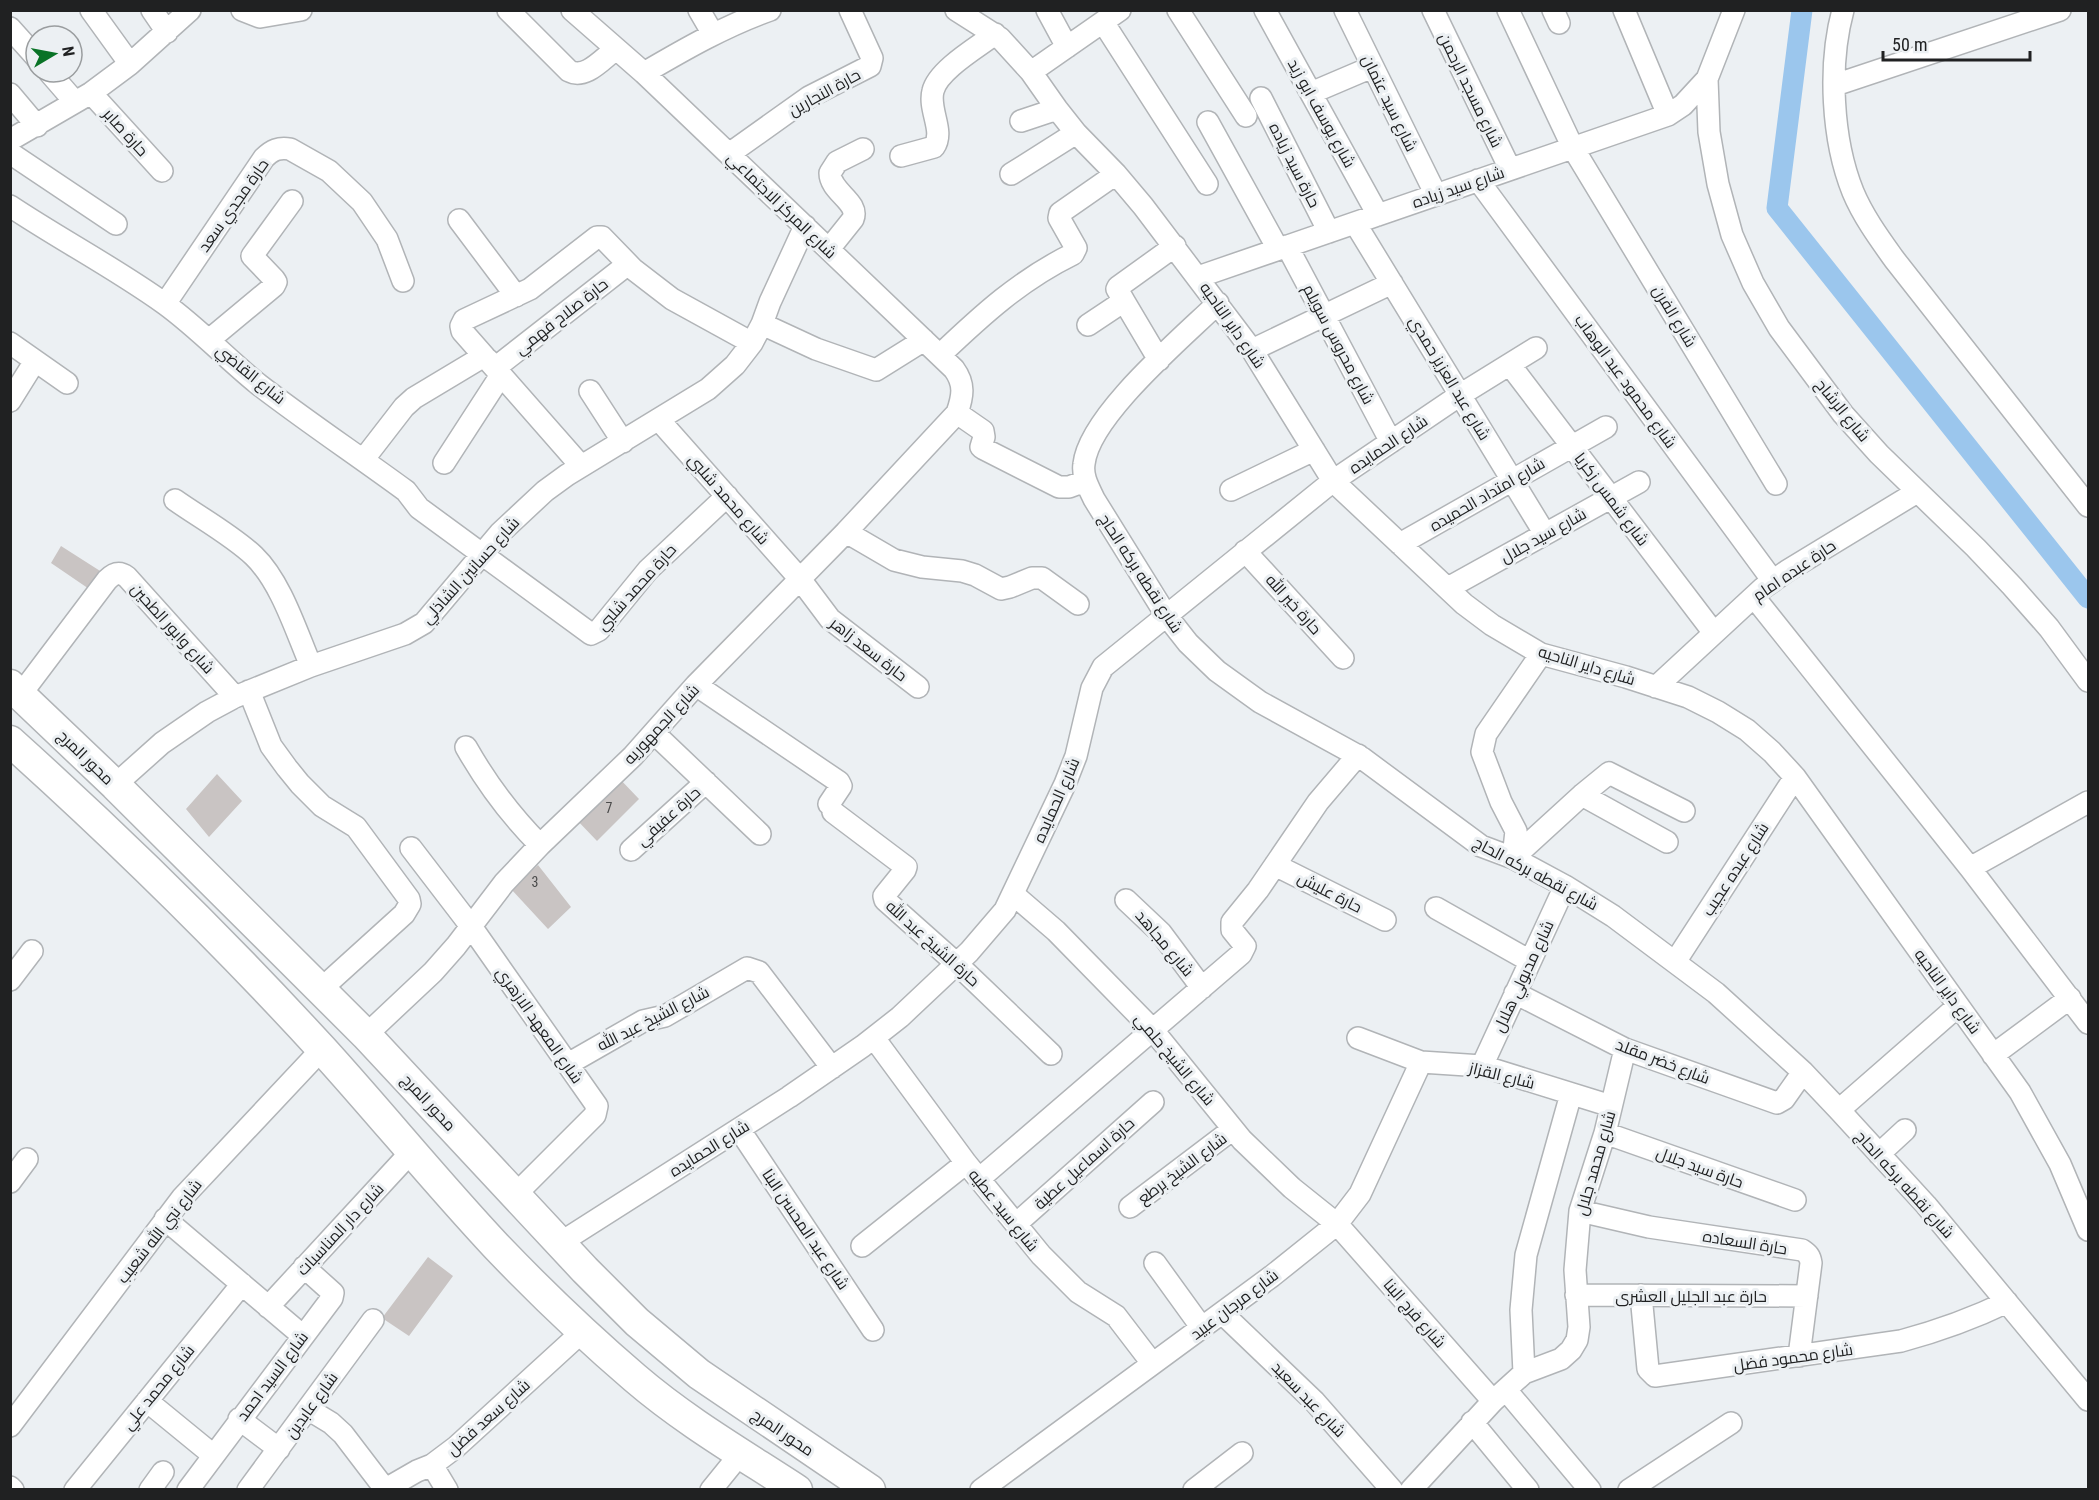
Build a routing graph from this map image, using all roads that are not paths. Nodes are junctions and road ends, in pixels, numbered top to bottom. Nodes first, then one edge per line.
1 (91, 10) edge
2 (152, 10) edge
3 (190, 10) edge
4 (242, 10) edge
5 (301, 10) edge
6 (508, 10) edge
7 (699, 10) edge
8 (770, 10) edge
9 (850, 10) edge
10 (956, 10) edge
11 (1047, 10) edge
12 (1178, 10) edge
13 (1265, 10) edge
14 (1345, 10) edge
15 (1433, 10) edge
16 (1508, 10) edge
17 (1624, 10) edge
18 (1843, 10) edge
19 (2060, 10) edge
20 (582, 13) edge
21 (1729, 14) edge
22 (1111, 16) edge
23 (10, 28) edge
24 (167, 32) junction
25 (713, 34) junction
26 (995, 34) junction
27 (24, 44) edge
28 (1067, 47) junction
29 (616, 49) junction
30 (130, 64) junction
31 (1372, 67) junction
32 (1031, 72) junction
33 (644, 74) junction
34 (1707, 79) junction
35 (65, 84) edge
36 (1835, 85) junction
37 (1311, 93) junction
38 (10, 94) edge
39 (83, 98) junction
40 (1261, 98) dead end
41 (1057, 109) junction
42 (1668, 115) junction
43 (1246, 116) dead end
44 (1022, 122) dead end
45 (1208, 122) dead end
46 (37, 126) junction
47 (1076, 133) junction
48 (10, 140) edge
49 (1573, 147) junction
50 (863, 148) dead end
51 (10, 153) edge
52 (729, 154) junction
53 (901, 156) dead end
54 (1510, 169) junction
55 (162, 171) dead end
56 (1011, 174) dead end
57 (1116, 174) junction
58 (1478, 180) junction
59 (1207, 184) dead end
60 (1436, 195) junction
61 (292, 201) dead end
62 (10, 206) edge
63 (1378, 215) junction
64 (459, 219) dead end
65 (1355, 223) junction
66 (116, 224) dead end
67 (805, 226) junction
68 (1329, 232) junction
69 (1175, 246) junction
70 (1282, 248) junction
71 (829, 249) junction
72 (628, 264) junction
73 (1198, 277) junction
74 (403, 281) dead end
75 (1392, 283) junction
76 (516, 296) junction
77 (1124, 301) junction
78 (1218, 303) junction
79 (165, 304) junction
80 (1324, 316) junction
81 (1088, 326) dead end
82 (757, 334) junction
83 (209, 340) junction
84 (924, 340) junction
85 (10, 343) edge
86 (1536, 348) dead end
87 (1252, 350) junction
88 (940, 355) junction
89 (1159, 360) junction
90 (35, 361) junction
91 (1510, 364) junction
92 (493, 366) junction
93 (67, 383) dead end
94 (590, 391) dead end
95 (1460, 395) junction
96 (10, 401) edge
97 (957, 413) junction
98 (659, 420) junction
99 (1606, 427) dead end
100 (623, 442) junction
101 (1391, 442) junction
102 (1572, 446) junction
103 (1314, 450) junction
104 (363, 460) junction
105 (444, 463) dead end
106 (581, 466) junction
107 (1512, 480) junction
108 (1085, 481) junction
109 (1333, 481) junction
110 (1639, 482) dead end
111 (1776, 484) dead end
112 (1231, 490) dead end
113 (1917, 492) junction
114 (727, 496) junction
115 (1611, 497) junction
116 (175, 500) dead end
117 (2088, 506) edge
118 (846, 532) junction
119 (1545, 534) junction
120 (1400, 544) junction
121 (1245, 551) junction
122 (482, 554) junction
123 (800, 579) junction
124 (1773, 581) junction
125 (1448, 588) junction
126 (1754, 597) junction
127 (1078, 604) dead end
128 (1166, 615) junction
129 (1714, 633) junction
130 (1541, 654) junction
131 (1343, 658) dead end
132 (311, 666) junction
133 (2088, 681) edge
134 (696, 685) junction
135 (918, 687) dead end
136 (1656, 687) junction
137 (16, 690) edge
138 (242, 694) junction
139 (654, 733) junction
140 (10, 741) edge
141 (466, 747) dead end
142 (1358, 755) junction
143 (1795, 777) junction
144 (706, 782) junction
145 (115, 785) junction
146 (1582, 795) junction
147 (2088, 802) edge
148 (1683, 811) dead end
149 (760, 834) dead end
150 (1667, 842) dead end
151 (540, 845) junction
152 (411, 848) dead end
153 (631, 850) dead end
154 (1513, 858) junction
155 (1275, 865) junction
156 (1970, 868) junction
157 (1565, 886) junction
158 (1013, 894) junction
159 (1126, 900) dead end
160 (1436, 908) dead end
161 (1384, 920) dead end
162 (470, 925) junction
163 (32, 951) dead end
164 (1530, 961) junction
165 (1675, 962) junction
166 (957, 964) junction
167 (10, 980) edge
168 (1202, 988) junction
169 (320, 990) junction
170 (1515, 993) junction
171 (2070, 999) junction
172 (1958, 1006) junction
173 (2088, 1023) edge
174 (1152, 1029) junction
175 (366, 1035) junction
176 (874, 1038) junction
177 (1358, 1038) dead end
178 (322, 1049) junction
179 (1625, 1049) junction
180 (1052, 1054) dead end
181 (1993, 1055) junction
182 (1421, 1062) junction
183 (568, 1064) junction
184 (1482, 1066) junction
185 (832, 1068) junction
186 (1803, 1072) junction
187 (1571, 1094) junction
188 (1153, 1102) dead end
189 (1611, 1106) junction
190 (1839, 1110) junction
191 (739, 1129) junction
192 (1233, 1129) junction
193 (1905, 1130) dead end
194 (1605, 1133) junction
195 (412, 1151) junction
196 (1879, 1154) junction
197 (27, 1159) dead end
198 (966, 1163) junction
199 (979, 1179) junction
200 (10, 1182) edge
201 (516, 1194) junction
202 (2081, 1194) edge
203 (1795, 1200) dead end
204 (1130, 1208) dead end
205 (1580, 1211) junction
206 (165, 1219) junction
207 (1016, 1224) junction
208 (1337, 1224) junction
209 (2088, 1230) edge
210 (560, 1243) junction
211 (862, 1246) dead end
212 (1155, 1263) dead end
213 (304, 1267) junction
214 (242, 1284) junction
215 (1576, 1296) junction
216 (1641, 1296) junction
217 (1807, 1296) junction
218 (2007, 1302) junction
219 (268, 1307) junction
220 (1222, 1313) junction
221 (373, 1320) dead end
222 (1202, 1328) junction
223 (873, 1330) dead end
224 (583, 1331) junction
225 (303, 1336) junction
226 (664, 1346) junction
227 (1799, 1356) junction
228 (1152, 1363) junction
229 (1524, 1373) junction
230 (636, 1379) junction
231 (2086, 1393) edge
232 (1499, 1396) junction
233 (147, 1401) junction
234 (309, 1409) junction
235 (14, 1416) edge
236 (239, 1419) junction
237 (1472, 1422) junction
238 (1731, 1423) dead end
239 (279, 1449) junction
240 (741, 1453) junction
241 (1242, 1453) dead end
242 (213, 1455) junction
243 (432, 1465) junction
244 (164, 1472) dead end
245 (385, 1489) edge
246 (75, 1490) edge
247 (150, 1490) edge
248 (188, 1490) edge
249 (248, 1490) edge
250 (447, 1490) edge
251 (711, 1490) edge
252 (797, 1490) edge
253 (870, 1490) edge
254 (981, 1490) edge
255 (1194, 1490) edge
256 (1392, 1490) edge
257 (1411, 1490) edge
258 (1528, 1490) edge
259 (1590, 1490) edge
260 (1629, 1490) edge

1 - 30 street
2 - 24 street
3 - 24 street
4 - 5 street
6 - 29 street
7 - 25 street
8 - 25 street
9 - 52 street, حارة النجارين
10 - 26 street, شارع داير الناحيه
11 - 28 street
12 - 43 street
13 - 37 street, شارع يوسف ابو زيد
14 - 31 street, شارع سيد عتمان
15 - 54 street, شارع مسجد الرحمن
16 - 49 street, شارع الفرن
17 - 42 street
18 - 36 street
19 - 36 street
20 - 29 street, شارع المركز الاجتماعي
21 - 34 street
22 - 28 street
22 - 59 street
23 - 27 street
24 - 30 street
25 - 33 street
26 - 32 street, شارع داير الناحيه
26 - 53 street
28 - 32 street
29 - 33 street, شارع المركز الاجتماعي
30 - 39 street
31 - 37 street
31 - 60 street, شارع سيد عتمان
32 - 41 street, شارع داير الناحيه
33 - 52 street, شارع المركز الاجتماعي
34 - 42 street, شارع سيد زياده
34 - 113 street, شارع الرشاح
35 - 39 street, حارة صابر
36 - 117 street
37 - 63 street, شارع يوسف ابو زيد
38 - 46 street
39 - 46 street
39 - 55 street, حارة صابر
40 - 68 street, حارة سيد زياده
41 - 44 street
41 - 47 street, شارع داير الناحيه
42 - 49 street, شارع سيد زياده
45 - 70 street
46 - 48 street
47 - 56 street
47 - 57 street, شارع داير الناحيه
49 - 54 street, شارع سيد زياده
49 - 111 street, شارع الفرن
50 - 71 street
51 - 66 street
52 - 67 street, شارع المركز الاجتماعي
54 - 58 street, شارع سيد زياده
57 - 69 street, شارع داير الناحيه
57 - 88 street
58 - 60 street, شارع سيد زياده
58 - 124 street, شارع محمود عبد الوهاب
60 - 63 street, شارع سيد زياده
61 - 83 street
62 - 79 street, شارع القاضي
63 - 65 street, شارع سيد زياده
64 - 76 street
65 - 68 street, شارع سيد زياده
65 - 75 street, شارع عبد العزيز حمدي
67 - 71 street, شارع المركز الاجتماعي
67 - 82 street, شارع حسانين الشاذلي
68 - 70 street, شارع سيد زياده
69 - 73 street, شارع داير الناحيه
69 - 77 street
70 - 73 street, شارع سيد زياده
70 - 80 street, شارع محروس سويلم
71 - 84 street, شارع المركز الاجتماعي
72 - 76 street
72 - 82 street
72 - 92 street, حارة صلاح فهمي
73 - 78 street, شارع داير الناحيه
74 - 79 street, حارة مجدي سعد
75 - 80 street
75 - 95 street, شارع عبد العزيز حمدي
76 - 92 street
77 - 81 street
77 - 89 street
78 - 87 street, شارع داير الناحيه
78 - 89 street
79 - 83 street, شارع القاضي
80 - 87 street
80 - 101 street, شارع محروس سويلم
82 - 84 street
82 - 98 street, شارع حسانين الشاذلي
83 - 104 street, شارع القاضي
84 - 88 street, شارع المركز الاجتماعي
85 - 90 street
86 - 91 street, شارع الحمايده
87 - 103 street, شارع داير الناحيه
88 - 97 street, شارع المركز الاجتماعي
89 - 108 street
90 - 93 street
90 - 96 street
91 - 95 street, شارع الحمايده
91 - 102 street, شارع شمس زكريا
92 - 104 street
92 - 105 street
92 - 106 street
94 - 100 street
95 - 101 street, شارع الحمايده
95 - 107 street, شارع عبد العزيز حمدي
97 - 108 street
97 - 118 street, شارع الجمهوريه
98 - 100 street, شارع حسانين الشاذلي
98 - 114 street, شارع محمد شلبي
99 - 102 street, شارع امتداد الحميده
100 - 106 street, شارع حسانين الشاذلي
101 - 109 street, شارع الحمايده
102 - 107 street, شارع امتداد الحميده
102 - 115 street, شارع شمس زكريا
103 - 109 street, شارع داير الناحيه
103 - 112 street
104 - 122 street, شارع القاضي
106 - 122 street, شارع حسانين الشاذلي
107 - 119 street, شارع عبد العزيز حمدي
107 - 120 street, شارع امتداد الحميده
108 - 128 street, شارع نقطه بركه الحاج
109 - 120 street, شارع داير الناحيه
109 - 121 street, شارع الحمايده
110 - 115 street, شارع سيد جلال
113 - 124 street, حارة عبده امام
113 - 133 street, شارع الرشاح
114 - 122 street, حارة محمد شلبي
114 - 123 street, شارع محمد شلبي
115 - 119 street, شارع سيد جلال
115 - 129 street, شارع شمس زكريا
116 - 132 street
118 - 123 street, شارع الجمهوريه
118 - 127 street
119 - 125 street, شارع سيد جلال
120 - 125 street, شارع داير الناحيه
121 - 128 street, شارع الحمايده
121 - 131 street, حارة خير الله
122 - 132 street, شارع حسانين الشاذلي
123 - 134 street, شارع الجمهوريه
123 - 135 street, حارة سعد زاهر
124 - 126 street, حارة عبده امام
125 - 130 street, شارع داير الناحيه
126 - 129 street, حارة عبده امام
126 - 156 street
128 - 142 street, شارع نقطه بركه الحاج
128 - 158 street, شارع الحمايده
129 - 136 street, حارة عبده امام
130 - 136 street, شارع داير الناحيه
130 - 154 street
132 - 138 street, شارع حسانين الشاذلي
134 - 139 street, شارع الجمهوريه
134 - 166 street, حارة الشيخ عبد الله
136 - 143 street, شارع داير الناحيه
137 - 138 street, شارع وابور الطحين
137 - 145 main road, محور المرج
138 - 145 street, شارع حسانين الشاذلي
138 - 169 street
139 - 144 street, حارة عفيفي
139 - 151 street, شارع الجمهوريه
140 - 178 main road
141 - 151 street
142 - 154 street, شارع نقطه بركه الحاج
142 - 155 street
143 - 165 street, شارع عبده عجيب
143 - 172 street, شارع داير الناحيه
144 - 149 street, حارة عفيفي
144 - 153 street, حارة عفيفي
145 - 169 main road, محور المرج
146 - 148 street
146 - 150 street
146 - 154 street
147 - 156 street
151 - 162 street, شارع الجمهوريه
152 - 162 street, شارع المعهد الازهري
154 - 157 street, شارع نقطه بركه الحاج
155 - 161 street, حارة عليش
155 - 168 street
156 - 171 street
157 - 164 street, شارع مدبولي هلال
157 - 165 street, شارع نقطه بركه الحاج
158 - 166 street, شارع الحمايده
158 - 174 street, شارع الشيخ حلمي
159 - 168 street, شارع مجاهد
160 - 164 street
162 - 175 street, شارع الجمهوريه
162 - 183 street, شارع المعهد الازهري
163 - 167 street
164 - 170 street, شارع مدبولي هلال
165 - 186 street, شارع نقطه بركه الحاج
166 - 176 street, شارع الحمايده
166 - 180 street, حارة الشيخ عبد الله
168 - 174 street
169 - 175 main road, محور المرج
170 - 179 street, شارع خضر مقلد
170 - 184 street, شارع مدبولي هلال
171 - 173 street
171 - 181 street
172 - 181 street, شارع داير الناحيه
172 - 190 street
174 - 192 street, شارع الشيخ حلمي
174 - 199 street
175 - 201 main road, محور المرج
176 - 185 street, شارع الحمايده
176 - 198 street, شارع سيد عطيه
177 - 182 street, شارع القزاز
178 - 195 main road
178 - 206 street, شارع نبي الله شعيب
179 - 186 street, شارع خضر مقلد
179 - 189 street, شارع محمد جلال
181 - 202 street, شارع داير الناحيه
182 - 184 street, شارع القزاز
182 - 208 street, شارع مرجان عبيد
183 - 185 street, شارع الشيخ عبد الله
183 - 201 street, شارع المعهد الازهري
184 - 187 street, شارع القزاز
185 - 191 street, شارع الحمايده
186 - 190 street, شارع نقطه بركه الحاج
187 - 189 street, شارع القزاز
187 - 229 street
188 - 207 street, حارة اسماعيل عطية
189 - 194 street, شارع محمد جلال
190 - 196 street, شارع نقطه بركه الحاج
191 - 210 street, شارع الحمايده
191 - 223 street, شارع عبد المحسن البنا
192 - 204 street, شارع الشيخ برطع
192 - 208 street, شارع الشيخ حلمي
193 - 196 street
194 - 203 street, حارة سيد جلال
194 - 205 street, شارع محمد جلال
195 - 213 street, شارع دار المناسبات
195 - 224 main road
196 - 218 street, شارع نقطه بركه الحاج
197 - 200 street
198 - 199 street, شارع سيد عطيه
198 - 211 street
199 - 207 street, شارع سيد عطيه
201 - 210 main road, محور المرج
202 - 209 street, شارع داير الناحيه
205 - 215 street, شارع محمد جلال
205 - 217 street, حارة السعاده
206 - 214 street
206 - 235 street, شارع نبي الله شعيب
207 - 228 street, شارع سيد عطيه
208 - 220 street, شارع مرجان عبيد
208 - 232 street, شارع فرج البنا
210 - 226 main road, محور المرج
212 - 222 street
213 - 219 street, شارع دار المناسبات
213 - 225 street, شارع السيد احمد
214 - 219 street
214 - 233 street, شارع محمد علي
215 - 216 street, حارة عبد الجليل العشرى
215 - 229 street, شارع محمد جلال
216 - 217 street, حارة عبد الجليل العشرى
216 - 227 street, شارع محمود فضل
217 - 227 street, حارة السعاده
218 - 227 street, شارع محمود فضل
218 - 231 street, شارع نقطه بركه الحاج
219 - 225 street
220 - 222 street, شارع مرجان عبيد
220 - 256 street, شارع عبد سعيد
221 - 234 street, شارع عابدين
222 - 228 street, شارع مرجان عبيد
224 - 230 main road
224 - 243 street, شارع سعد فضل
225 - 236 street, شارع السيد احمد
226 - 230 main road
226 - 253 main road, محور المرج
228 - 254 street, شارع مرجان عبيد
229 - 232 street, شارع محمد جلال
230 - 240 main road
232 - 237 street, شارع محمد جلال
232 - 259 street, شارع فرج البنا
233 - 242 street
233 - 246 street, شارع محمد علي
234 - 239 street, شارع عابدين
234 - 245 street
236 - 239 street
236 - 242 street, شارع السيد احمد
237 - 257 street, شارع محمد جلال
237 - 258 street
238 - 260 street
239 - 249 street, شارع عابدين
240 - 251 street
240 - 252 main road
241 - 255 street
242 - 248 street, شارع السيد احمد
243 - 245 street, شارع سعد فضل
243 - 250 street
244 - 247 street

